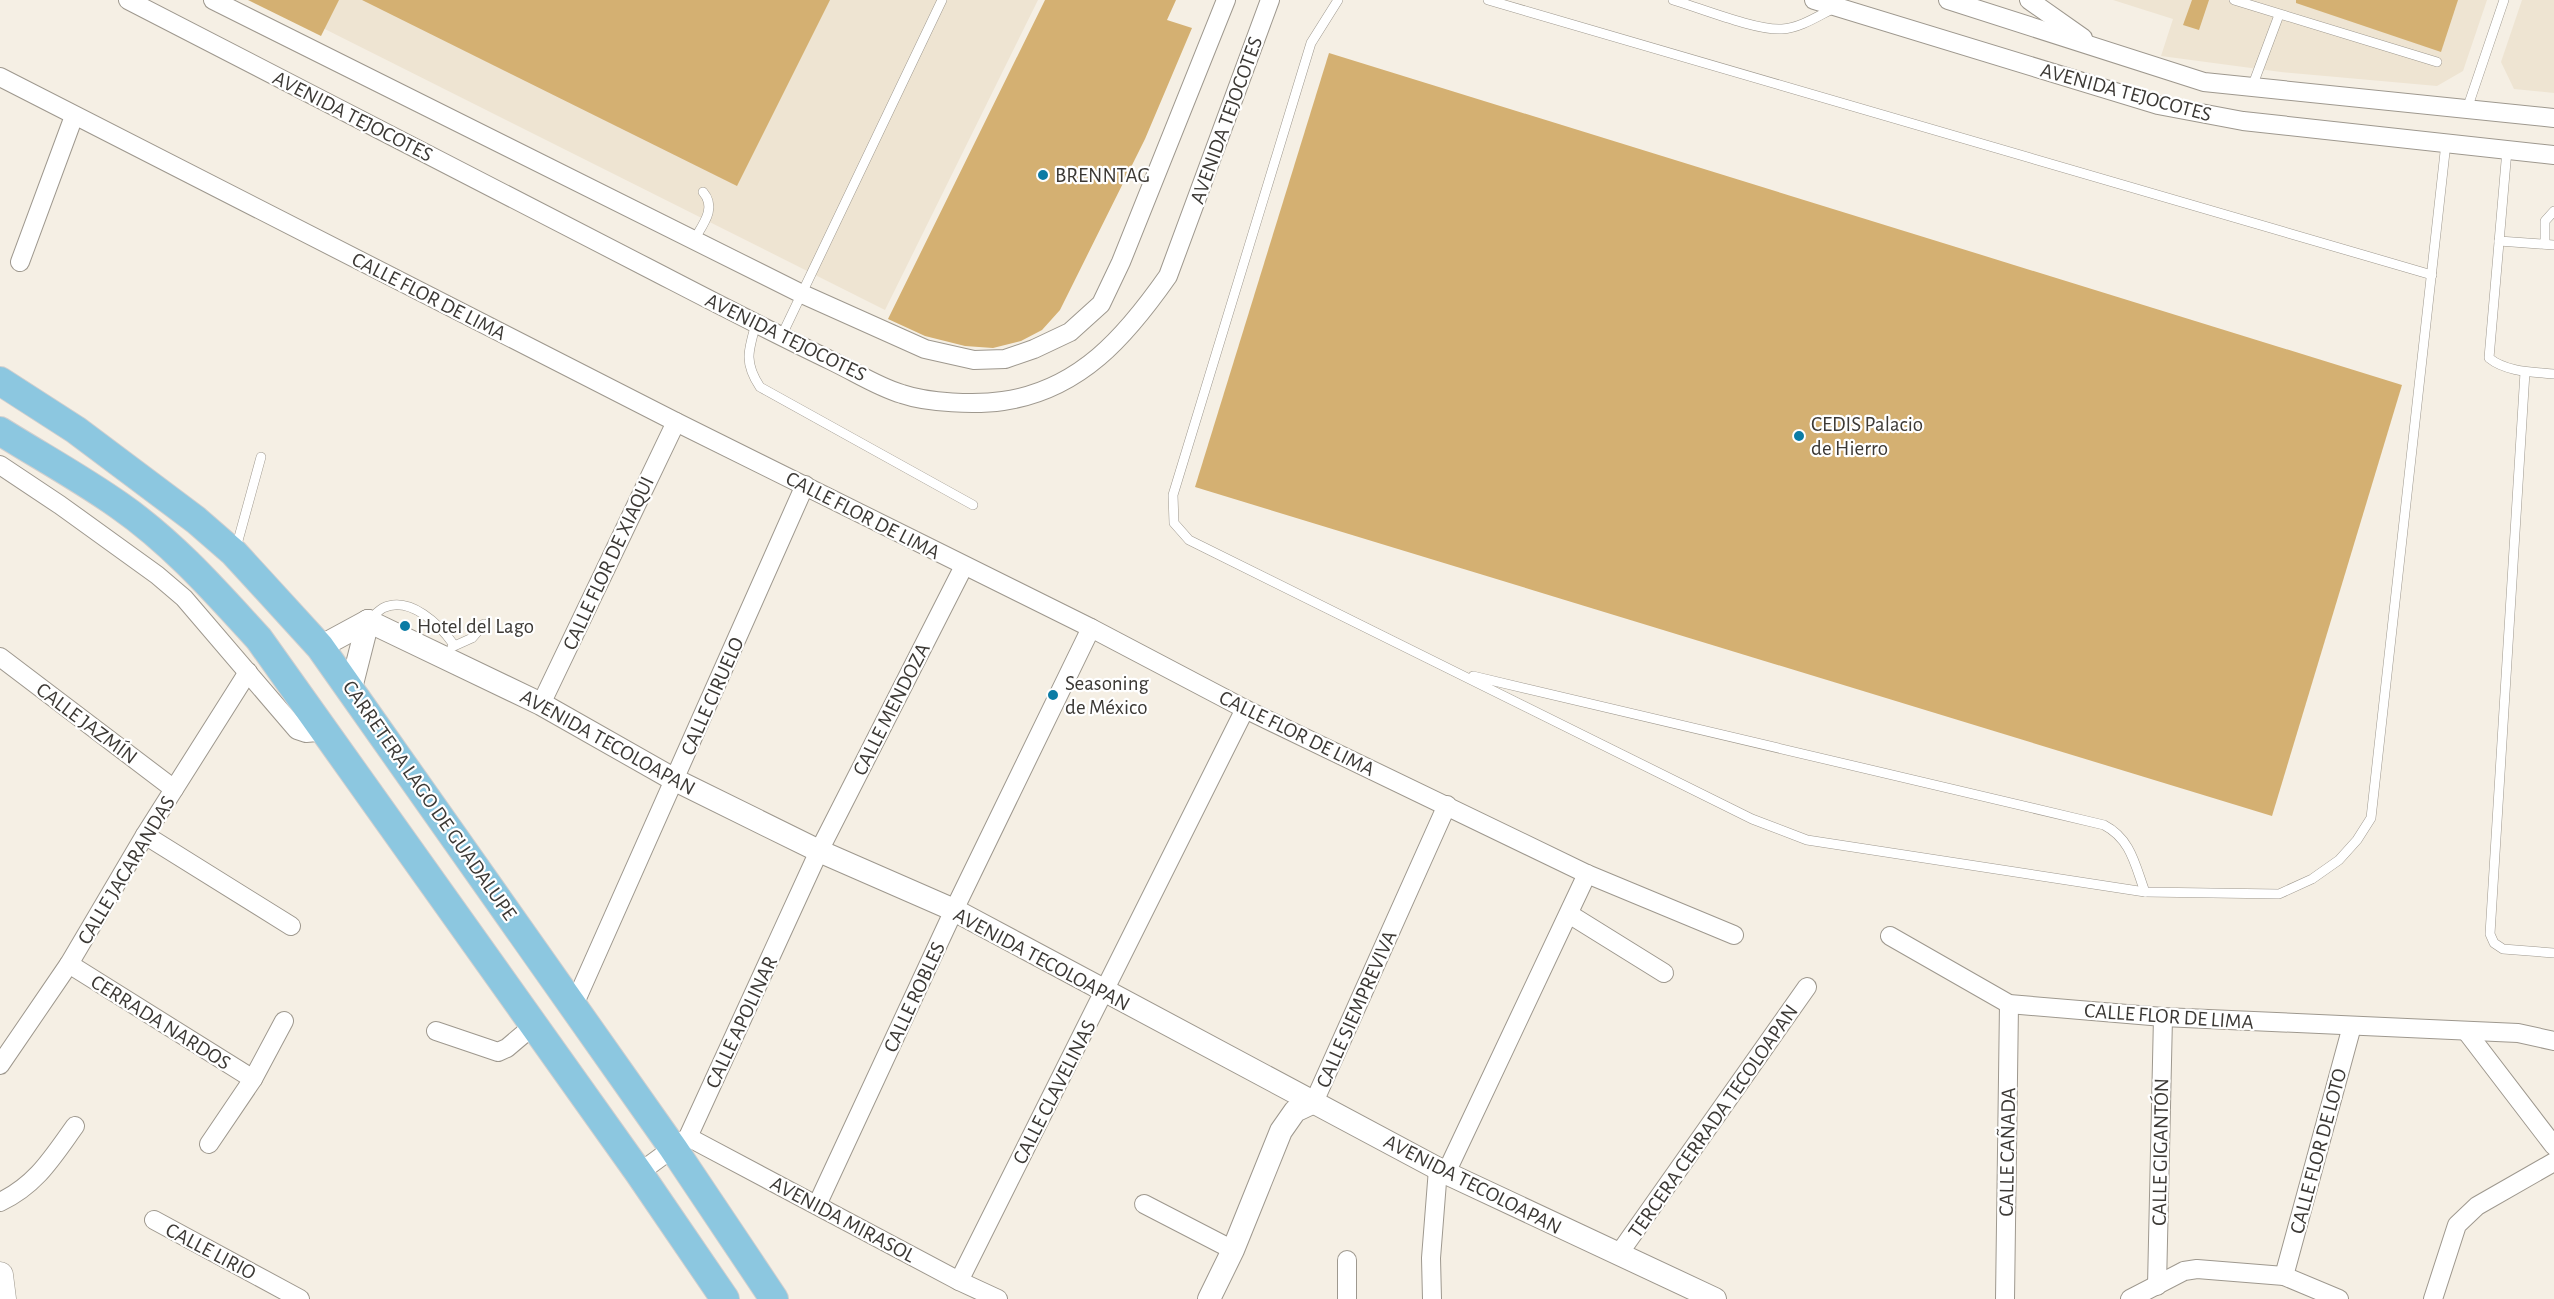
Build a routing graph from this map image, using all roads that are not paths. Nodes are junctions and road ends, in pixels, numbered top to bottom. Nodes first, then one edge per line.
1 (128, 0) edge
2 (213, 0) edge
3 (942, 0) edge
4 (1226, 0) edge
5 (1270, 0) edge
6 (1338, 0) edge
7 (1488, 0) edge
8 (1673, 0) edge
9 (1814, 0) edge
10 (1948, 0) edge
11 (2029, 0) edge
12 (2234, 0) edge
13 (2504, 0) edge
14 (1844, 4) edge
15 (2278, 15) junction
16 (2097, 48) junction
17 (2437, 62) dead end
18 (0, 77) edge
19 (2252, 87) junction
20 (2467, 109) junction
21 (74, 116) junction
22 (2554, 118) edge
23 (2446, 143) junction
24 (2507, 150) junction
25 (2554, 155) edge
26 (703, 192) dead end
27 (2554, 211) edge
28 (694, 240) junction
29 (2499, 241) junction
30 (2549, 245) edge
31 (20, 262) dead end
32 (2432, 275) junction
33 (800, 293) junction
34 (756, 324) junction
35 (781, 337) junction
36 (2525, 372) junction
37 (2554, 374) edge
38 (0, 381) edge
39 (676, 422) junction
40 (0, 430) edge
41 (261, 457) dead end
42 (0, 465) edge
43 (805, 485) junction
44 (973, 504) dead end
45 (234, 554) junction
46 (964, 566) junction
47 (368, 621) junction
48 (484, 624) dead end
49 (1091, 628) junction
50 (320, 647) junction
51 (450, 651) junction
52 (0, 657) edge
53 (248, 672) junction
54 (1456, 672) junction
55 (351, 688) junction
56 (541, 704) junction
57 (1245, 709) junction
58 (322, 726) junction
59 (675, 780) junction
60 (174, 789) junction
61 (1447, 805) junction
62 (146, 835) junction
63 (819, 851) junction
64 (1587, 874) junction
65 (2145, 892) junction
66 (954, 910) junction
67 (1569, 914) junction
68 (291, 926) dead end
69 (1734, 935) dead end
70 (1890, 936) dead end
71 (2554, 953) edge
72 (69, 964) junction
73 (1664, 973) dead end
74 (1808, 987) dead end
75 (1104, 993) junction
76 (2009, 1004) junction
77 (574, 1005) junction
78 (2163, 1017) junction
79 (284, 1022) dead end
80 (533, 1026) junction
81 (2352, 1026) junction
82 (436, 1031) dead end
83 (2466, 1031) junction
84 (2554, 1041) edge
85 (0, 1065) edge
86 (245, 1074) junction
87 (1314, 1102) junction
88 (75, 1126) dead end
89 (681, 1143) junction
90 (209, 1144) dead end
91 (2554, 1146) edge
92 (2554, 1162) edge
93 (1442, 1171) junction
94 (639, 1173) junction
95 (0, 1202) edge
96 (1144, 1204) dead end
97 (817, 1205) junction
98 (154, 1220) dead end
99 (1233, 1250) junction
100 (1618, 1255) junction
101 (1347, 1260) dead end
102 (0, 1275) edge
103 (2284, 1276) junction
104 (959, 1281) junction
105 (2157, 1286) junction
106 (2332, 1298) edge
107 (3, 1299) edge
108 (300, 1299) edge
109 (725, 1299) edge
110 (774, 1299) edge
111 (998, 1299) edge
112 (1209, 1299) edge
113 (1347, 1299) edge
114 (1432, 1299) edge
115 (1715, 1299) edge
116 (2005, 1299) edge
117 (2130, 1299) edge
118 (2433, 1299) edge

1 - 34 street, AVENIDA TEJOCOTES
2 - 28 street, AVENIDA TEJOCOTES
3 - 33 lane
4 - 33 street, AVENIDA TEJOCOTES
5 - 35 street, AVENIDA TEJOCOTES
6 - 54 lane
7 - 32 lane
8 - 14 lane
9 - 14 street, AVENIDA TEJOCOTES
10 - 16 street, AVENIDA TEJOCOTES
11 - 16 street
12 - 15 lane
13 - 20 lane
14 - 23 street, AVENIDA TEJOCOTES
15 - 17 lane
15 - 19 lane
16 - 19 street, AVENIDA TEJOCOTES
18 - 21 street, CALLE FLOR DE LIMA
19 - 20 street, AVENIDA TEJOCOTES
20 - 22 street, AVENIDA TEJOCOTES
21 - 31 street
21 - 39 street, CALLE FLOR DE LIMA
23 - 24 street, AVENIDA TEJOCOTES
23 - 32 lane
24 - 25 street, AVENIDA TEJOCOTES
24 - 29 lane
26 - 28 lane
27 - 30 lane
28 - 33 street, AVENIDA TEJOCOTES
29 - 30 lane
29 - 36 lane
32 - 65 lane
33 - 35 lane
34 - 35 street, AVENIDA TEJOCOTES
34 - 44 lane
36 - 37 lane
36 - 71 lane
38 - 45 main road, CARRETERA LAGO DE GUADALUPE
39 - 43 street, CALLE FLOR DE LIMA
39 - 56 street, CALLE FLOR DE XIAQUI
40 - 58 main road
41 - 45 lane
42 - 53 street
43 - 46 street, CALLE FLOR DE LIMA
43 - 59 street, CALLE CIRUELO
45 - 50 main road, CARRETERA LAGO DE GUADALUPE
46 - 49 street, CALLE FLOR DE LIMA
46 - 63 street, CALLE MENDOZA
47 - 50 street
47 - 51 street, AVENIDA TECOLOAPAN
47 - 51 lane
47 - 55 street
48 - 51 lane
49 - 57 street, CALLE FLOR DE LIMA
49 - 66 street, CALLE ROBLES
50 - 55 main road, CARRETERA LAGO DE GUADALUPE
51 - 56 street, AVENIDA TECOLOAPAN
52 - 60 street, CALLE JAZMÍN
53 - 58 street
53 - 60 street, CALLE JACARANDAS
54 - 65 lane
54 - 65 lane
55 - 77 main road, CARRETERA LAGO DE GUADALUPE
56 - 59 street, AVENIDA TECOLOAPAN
57 - 61 street, CALLE FLOR DE LIMA
57 - 75 street, CALLE CLAVELINAS
58 - 80 main road
59 - 63 street, AVENIDA TECOLOAPAN
59 - 77 street, CALLE CIRUELO
60 - 62 street, CALLE JACARANDAS
61 - 64 street, CALLE FLOR DE LIMA
61 - 87 street, CALLE SIEMPREVIVA
62 - 68 street
62 - 72 street, CALLE JACARANDAS
63 - 66 street, AVENIDA TECOLOAPAN
63 - 89 street, CALLE APOLINAR
64 - 67 street
64 - 69 street, CALLE FLOR DE LIMA
66 - 75 street, AVENIDA TECOLOAPAN
66 - 97 street, CALLE ROBLES
67 - 73 street
67 - 93 street
70 - 76 street, CALLE FLOR DE LIMA
72 - 85 street, CALLE JACARANDAS
72 - 86 street, CERRADA NARDOS
74 - 100 street, TERCERA CERRADA TECOLOAPAN
75 - 87 street, AVENIDA TECOLOAPAN
75 - 104 street, CALLE CLAVELINAS
76 - 78 street, CALLE FLOR DE LIMA
76 - 116 street, CALLE CAÑADA
77 - 89 main road, CARRETERA LAGO DE GUADALUPE
78 - 81 street, CALLE FLOR DE LIMA
78 - 105 street, CALLE GIGANTÓN
79 - 86 street
80 - 82 street
80 - 94 main road
81 - 83 street, CALLE FLOR DE LIMA
81 - 103 street, CALLE FLOR DE LOTO
83 - 84 street
83 - 91 street
86 - 90 street
87 - 93 street, AVENIDA TECOLOAPAN
87 - 99 street, CALLE SIEMPREVIVA
88 - 95 street
89 - 94 street, CALLE APOLINAR
89 - 97 street, AVENIDA MIRASOL
89 - 110 main road, CARRETERA LAGO DE GUADALUPE
92 - 118 street
93 - 100 street, AVENIDA TECOLOAPAN
93 - 114 street
94 - 109 main road
96 - 99 street
97 - 104 street, AVENIDA MIRASOL
98 - 108 street, CALLE LIRIO
99 - 112 street, CALLE SIEMPREVIVA
100 - 115 street, AVENIDA TECOLOAPAN
101 - 113 street
102 - 107 main road
103 - 105 street
103 - 106 street
104 - 111 street, AVENIDA MIRASOL
105 - 117 street

